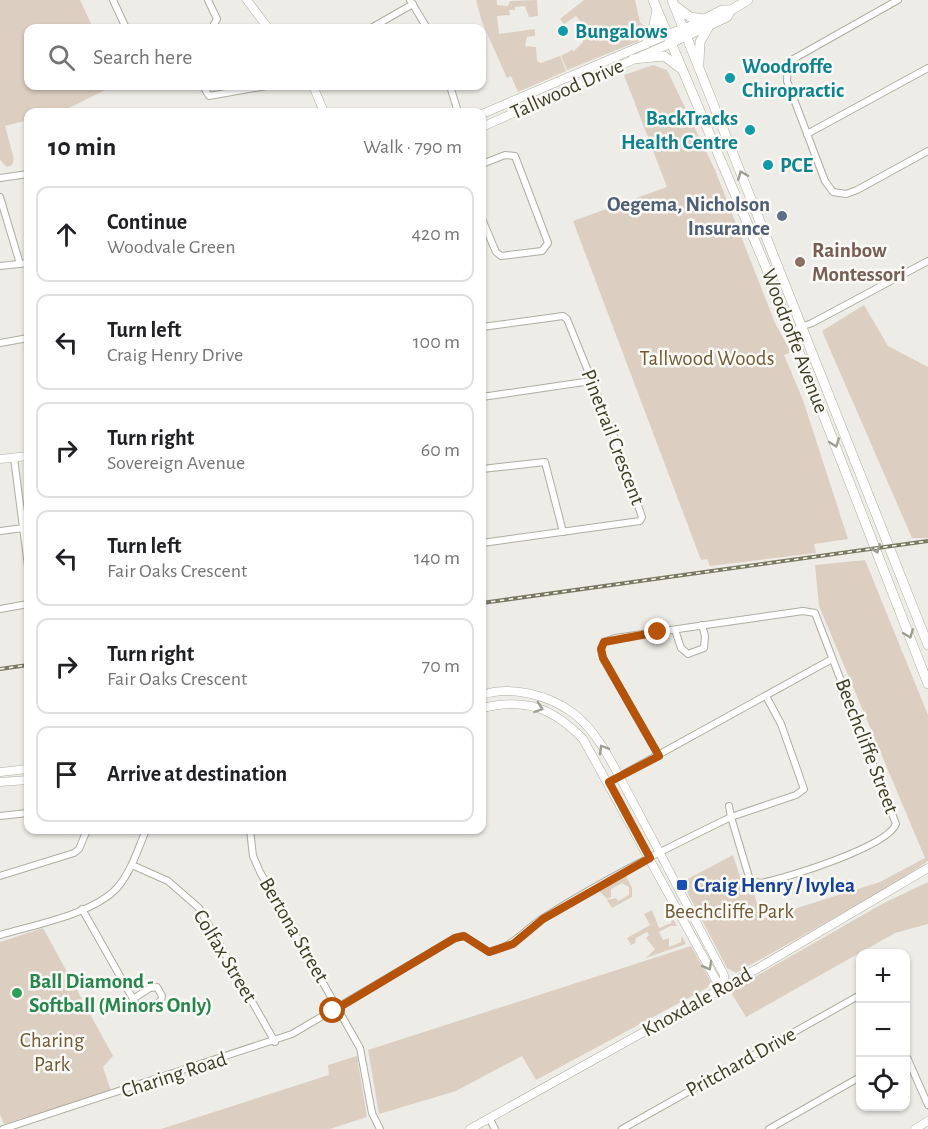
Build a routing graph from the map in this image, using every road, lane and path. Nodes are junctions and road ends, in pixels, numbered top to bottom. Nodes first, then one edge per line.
1 (113, 0) edge
2 (208, 0) edge
3 (247, 0) edge
4 (653, 0) edge
5 (748, 0) edge
6 (898, 0) edge
7 (411, 2) edge
8 (673, 2) edge
9 (657, 10) junction
10 (707, 23) junction
11 (124, 24) edge
12 (214, 24) edge
13 (265, 24) edge
14 (377, 24) edge
15 (425, 24) edge
16 (685, 34) junction
17 (669, 39) junction
18 (646, 44) junction
19 (633, 59) junction
20 (699, 65) junction
21 (928, 68) edge
22 (681, 70) junction
23 (205, 90) edge
24 (243, 90) edge
25 (315, 90) edge
26 (451, 90) edge
27 (321, 108) edge
28 (457, 108) edge
29 (486, 112) edge
30 (486, 125) edge
31 (807, 134) junction
32 (928, 151) edge
33 (486, 162) edge
34 (24, 175) edge
35 (0, 178) edge
36 (0, 197) edge
37 (486, 229) edge
38 (928, 261) edge
39 (24, 263) edge
40 (20, 264) junction
41 (0, 266) edge
42 (486, 326) edge
43 (803, 326) junction
44 (791, 330) junction
45 (24, 339) edge
46 (0, 343) edge
47 (591, 381) junction
48 (486, 396) edge
49 (24, 457) edge
50 (14, 458) junction
51 (0, 459) edge
52 (486, 469) edge
53 (876, 508) junction
54 (862, 513) junction
55 (24, 528) joint
56 (0, 531) edge
57 (563, 532) junction
58 (486, 542) edge
59 (903, 580) junction
60 (889, 585) junction
61 (24, 605) edge
62 (0, 609) edge
63 (702, 626) junction
64 (675, 630) junction
65 (928, 645) edge
66 (832, 659) junction
67 (928, 684) edge
68 (486, 695) edge
69 (766, 696) junction
70 (486, 707) edge
71 (659, 756) junction
72 (24, 769) edge
73 (0, 772) edge
74 (619, 777) junction
75 (24, 780) edge
76 (0, 782) edge
77 (609, 782) junction
78 (729, 806) dead end
79 (24, 813) edge
80 (0, 816) edge
81 (731, 817) junction
82 (85, 834) edge
83 (144, 834) edge
84 (250, 834) edge
85 (660, 852) junction
86 (650, 858) junction
87 (132, 865) junction
88 (926, 870) edge
89 (0, 876) edge
90 (82, 909) junction
91 (0, 935) edge
92 (724, 987) junction
93 (856, 998) edge
94 (133, 999) junction
95 (339, 1008) junction
96 (275, 1042) junction
97 (907, 1057) edge
98 (856, 1080) edge
99 (928, 1106) edge
100 (489, 1118) junction
101 (928, 1121) edge
102 (3, 1129) edge
103 (380, 1129) edge
104 (470, 1129) edge
105 (495, 1129) edge
106 (622, 1129) edge
107 (769, 1129) edge
108 (915, 1129) edge

1 - 11 street
2 - 12 street
3 - 13 street
4 - 9 main road, Woodroffe Avenue
5 - 10 main road, Tallwood Drive
6 - 31 street
7 - 14 street
7 - 15 street
8 - 10 main road
8 - 16 main road, Woodroffe Avenue
9 - 17 main road, Woodroffe Avenue
9 - 18 main road
10 - 16 main road, Tallwood Drive
10 - 20 main road
16 - 17 main road, Tallwood Drive
16 - 20 main road, Woodroffe Avenue
17 - 18 street, Tallwood Drive
17 - 19 street, Tallwood Drive
17 - 22 main road, Woodroffe Avenue
18 - 29 street, Tallwood Drive
19 - 22 main road
19 - 30 street, Tallwood Drive
43 -> 20 main road, Woodroffe Avenue
21 - 31 street
22 - 44 main road, Woodroffe Avenue
23 - 24 street
25 - 27 street
26 - 28 street
31 - 32 street
33 - 37 street
34 - 35 street
36 - 40 street
38 - 43 street
39 - 40 street
40 - 41 street
42 - 47 street, Pinetrail Crescent
43 - 44 street
43 - 53 main road, Woodroffe Avenue
44 -> 54 main road, Woodroffe Avenue
45 - 46 street
47 - 48 street
47 - 57 street, Pinetrail Crescent
49 - 50 street
50 - 51 street
50 - 55 street
52 - 57 street
53 - 54 main road
53 - 59 main road, Woodroffe Avenue
54 -> 60 main road, Woodroffe Avenue
55 - 56 street
57 - 58 street, Pinetrail Crescent
59 - 60 main road
59 - 65 main road, Woodroffe Avenue
60 -> 67 main road, Woodroffe Avenue
61 - 62 street
63 - 64 street
63 - 64 street
63 - 66 street
64 - 71 street
66 - 69 street
66 - 81 street, Beechcliffe Street
74 -> 68 street
69 - 71 street
69 - 81 street
70 -> 77 street
71 - 74 street
72 - 73 street
74 - 77 street
74 - 85 street
75 - 76 street
77 - 86 street
78 - 81 street
79 - 80 street
81 - 85 street
82 - 89 street
83 - 87 street
84 - 95 street, Bertona Street
85 - 86 street
85 - 92 street
86 -> 92 street
86 - 95 street, Charing Road
87 - 90 street
87 - 96 street, Colfax Street
88 - 92 street, Knoxdale Road
90 - 91 street
90 - 94 street
92 - 100 street, Knoxdale Road
93 - 106 street, Pritchard Drive
94 - 94 street
95 - 96 street, Charing Road
95 - 103 street, Bertona Street
96 - 102 street, Charing Road
97 - 99 street
98 - 107 street
100 - 104 street, Knoxdale Road
100 - 105 street
101 - 108 street

